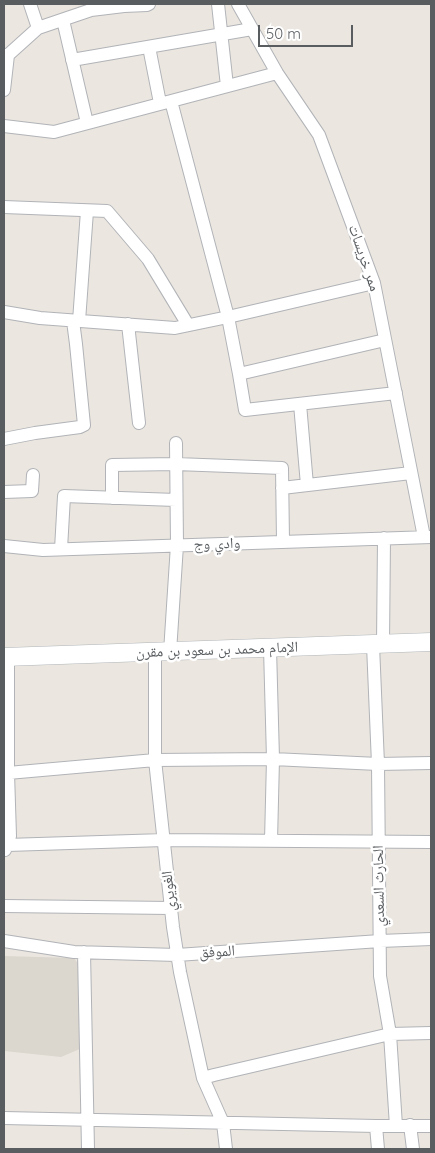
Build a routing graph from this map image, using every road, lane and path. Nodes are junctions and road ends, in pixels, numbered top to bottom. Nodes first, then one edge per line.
1 (30, 4) edge
2 (149, 4) edge
3 (218, 4) edge
4 (238, 4) edge
5 (124, 5) edge
6 (78, 9) edge
7 (63, 20) junction
8 (38, 28) junction
9 (252, 29) junction
10 (221, 34) junction
11 (149, 47) junction
12 (6, 55) edge
13 (72, 60) junction
14 (277, 73) junction
15 (227, 86) junction
16 (4, 90) edge
17 (165, 102) junction
18 (87, 123) junction
19 (4, 126) edge
20 (4, 207) edge
21 (87, 211) junction
22 (374, 283) junction
23 (4, 312) edge
24 (4, 317) edge
25 (228, 318) junction
26 (76, 321) junction
27 (128, 324) junction
28 (188, 325) junction
29 (385, 340) junction
30 (239, 374) junction
31 (396, 393) junction
32 (300, 404) junction
33 (139, 423) dead end
34 (4, 439) edge
35 (176, 442) dead end
36 (176, 464) junction
37 (411, 473) junction
38 (33, 475) dead end
39 (307, 485) junction
40 (282, 488) junction
41 (4, 492) edge
42 (112, 498) junction
43 (176, 500) junction
44 (428, 537) edge
45 (384, 538) junction
46 (283, 541) junction
47 (177, 545) junction
48 (4, 546) edge
49 (61, 549) junction
50 (431, 642) edge
51 (378, 644) junction
52 (270, 648) junction
53 (163, 652) junction
54 (6, 657) edge
55 (6, 725) edge
56 (273, 759) junction
57 (155, 760) junction
58 (431, 763) edge
59 (378, 764) junction
60 (8, 773) junction
61 (6, 811) edge
62 (164, 840) junction
63 (271, 841) junction
64 (379, 842) junction
65 (431, 842) edge
66 (5, 849) edge
67 (4, 906) edge
68 (171, 908) junction
69 (431, 939) edge
70 (4, 941) edge
71 (380, 941) junction
72 (84, 952) junction
73 (177, 955) junction
74 (431, 1033) edge
75 (390, 1034) junction
76 (203, 1078) junction
77 (4, 1118) edge
78 (87, 1119) junction
79 (223, 1123) junction
80 (410, 1125) junction
81 (376, 1126) junction
82 (396, 1126) junction
83 (431, 1126) edge
84 (88, 1149) edge
85 (226, 1149) edge
86 (378, 1149) edge
87 (413, 1149) edge

1 - 8 street
2 - 5 street
3 - 10 street
4 - 9 street, ممر خريسات
5 - 6 street
6 - 7 street
7 - 8 street
7 - 13 street
8 - 12 street
9 - 10 street
9 - 14 street, ممر خريسات
10 - 11 street
10 - 15 street
11 - 13 street
11 - 17 street
12 - 16 street
13 - 18 street
14 - 15 street
14 - 22 street, ممر خريسات
15 - 17 street
17 - 18 street
17 - 25 street
18 - 19 street
20 - 21 street
21 - 26 street
21 - 28 street
22 - 25 street
22 - 29 street, ممر خريسات
23 - 24 street
23 - 26 street
25 - 28 street
25 - 30 street
26 - 27 street
26 - 34 street
27 - 28 street
27 - 33 street
29 - 30 street
29 - 31 street, ممر خريسات
30 - 32 street
31 - 32 street
31 - 37 street, ممر خريسات
32 - 39 street
35 - 36 street, الغويري
36 - 40 street
36 - 42 street
36 - 43 street, الغويري
37 - 39 street
37 - 44 street, ممر خريسات
38 - 41 street
39 - 40 street
40 - 46 street
42 - 43 street
42 - 49 street
43 - 47 street, الغويري
44 - 45 street, وادي وج
45 - 46 street, وادي وج
45 - 51 street, الحارث السعدي
46 - 47 street, وادي وج
47 - 49 street, وادي وج
47 - 53 street, الغويري
48 - 49 street, وادي وج
50 - 51 street, الإمام محمد بن سعود بن مقرن
51 - 52 street, الإمام محمد بن سعود بن مقرن
51 - 59 street, الحارث السعدي
52 - 53 street, الإمام محمد بن سعود بن مقرن
52 - 56 street
53 - 54 street, الإمام محمد بن سعود بن مقرن
53 - 57 street, الغويري
54 - 55 street
55 - 60 street
56 - 57 street
56 - 59 street
56 - 63 street
57 - 60 street
57 - 62 street, الغويري
58 - 59 street
59 - 64 street, الحارث السعدي
60 - 61 street
61 - 66 street
62 - 63 street
62 - 66 street
62 - 68 street, الغويري
63 - 64 street
64 - 65 street
64 - 71 street, الحارث السعدي
67 - 68 street
68 - 73 street, الغويري
69 - 71 street, الموفق
70 - 72 street, الموفق
71 - 73 street, الموفق
71 - 75 street, الحارث السعدي
72 - 73 street, الموفق
72 - 78 street
73 - 76 street, الغويري
74 - 75 street
75 - 76 street
75 - 82 street, الحارث السعدي
76 - 79 street, الغويري
77 - 78 street
78 - 79 street
78 - 84 street
79 - 81 street
79 - 85 street, الغويري
80 - 82 street
80 - 83 street
80 - 87 street
81 - 82 street
81 - 86 street

